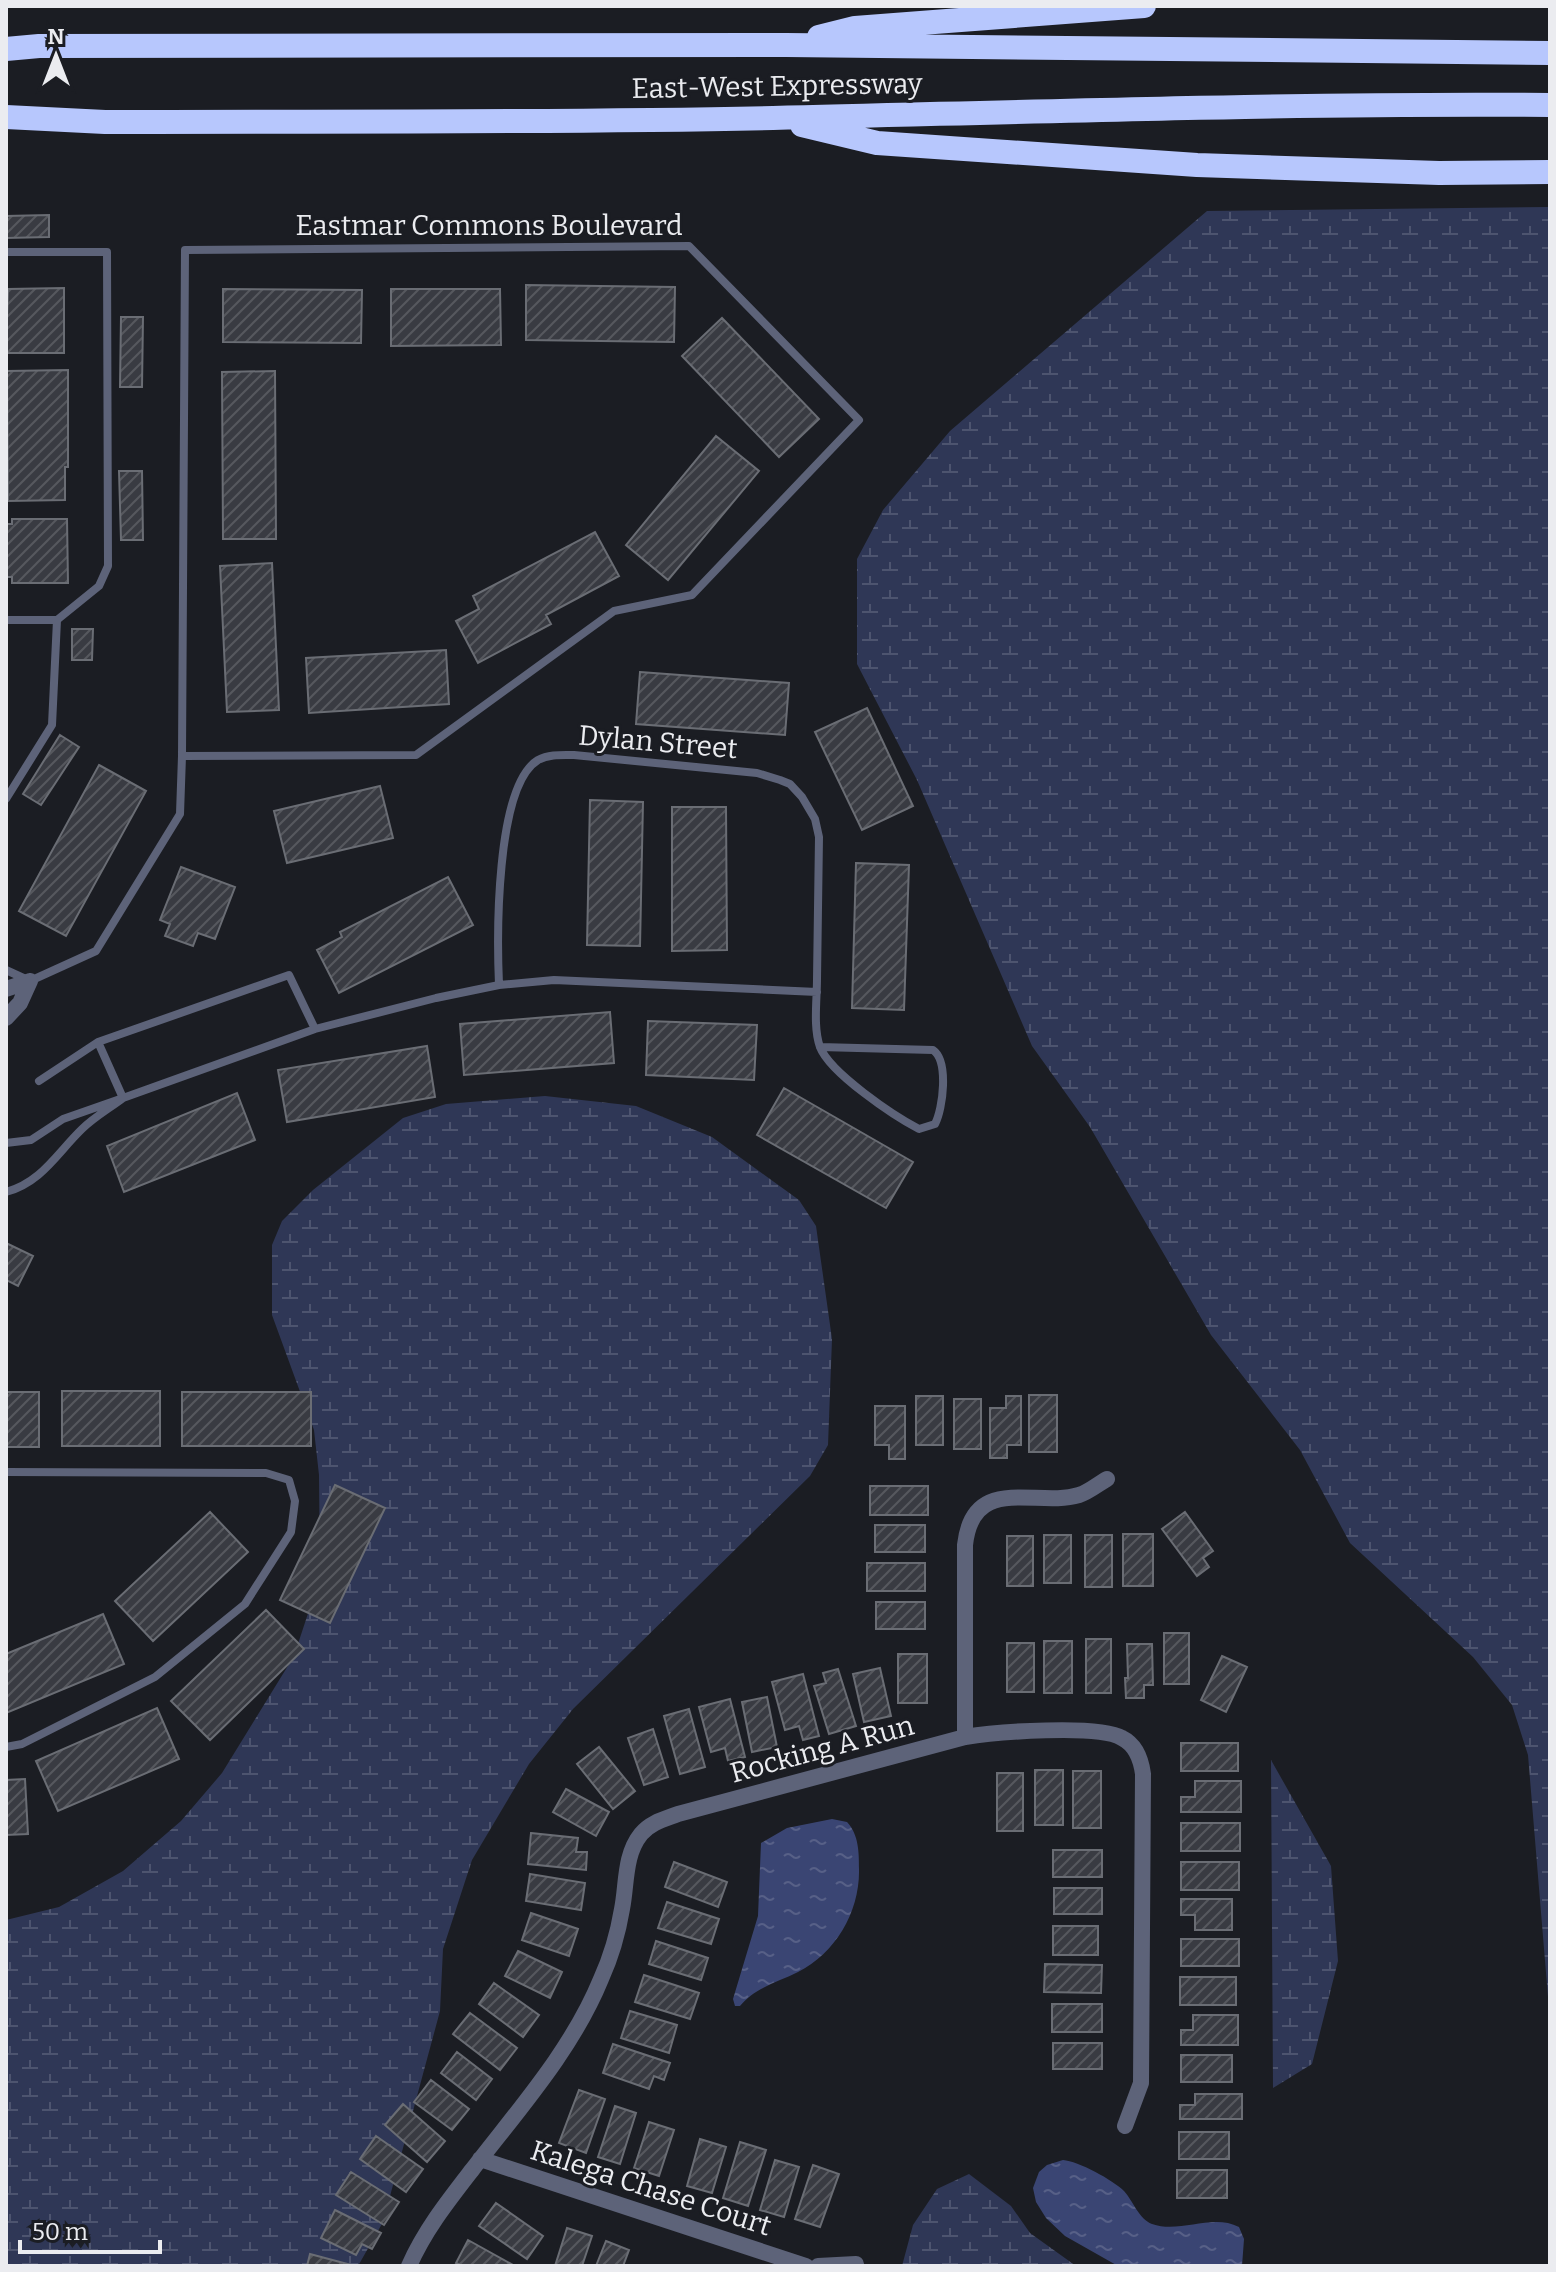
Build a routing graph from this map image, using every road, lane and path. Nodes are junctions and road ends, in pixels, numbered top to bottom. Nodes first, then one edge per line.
1 (1144, 6) edge
2 (6, 40) edge
3 (786, 45) junction
4 (39, 46) junction
5 (6, 49) edge
6 (1550, 53) edge
7 (1550, 105) edge
8 (6, 117) edge
9 (773, 118) junction
10 (105, 122) junction
11 (6, 134) edge
12 (1550, 172) edge
13 (6, 252) edge
14 (6, 620) edge
15 (57, 620) junction
16 (182, 756) junction
17 (6, 799) edge
18 (6, 970) edge
19 (30, 981) junction
20 (499, 985) junction
21 (6, 989) edge
22 (817, 992) junction
23 (6, 1018) edge
24 (315, 1029) junction
25 (98, 1042) junction
26 (820, 1047) junction
27 (39, 1081) dead end
28 (123, 1098) junction
29 (6, 1143) edge
30 (6, 1192) edge
31 (6, 1472) edge
32 (1107, 1479) dead end
33 (965, 1737) junction
34 (6, 1747) edge
35 (1125, 2126) dead end
36 (480, 2159) junction
37 (856, 2264) dead end
38 (409, 2266) edge
39 (806, 2266) edge
40 (818, 2266) edge

1 - 3 highway
2 - 4 highway
3 - 4 highway, East-West Expressway
3 - 6 highway, East-West Expressway
4 - 5 highway, East-West Expressway
7 - 9 highway, East-West Expressway
8 - 10 highway, East-West Expressway
9 - 10 highway, East-West Expressway
9 - 12 highway
10 - 11 highway
13 - 15 lane
14 - 15 lane
15 - 17 lane
16 - 16 lane, Eastmar Commons Boulevard
16 - 19 lane, Eastmar Commons Boulevard
18 - 19 lane
19 - 21 street, Eastmar Commons Boulevard
19 - 23 street
20 - 22 lane
20 - 22 lane, Dylan Street
20 - 24 lane
22 - 26 lane, Dylan Street
24 - 25 lane
24 - 28 lane
25 - 27 lane
25 - 28 lane
26 - 26 lane
28 - 29 lane
28 - 30 lane
31 - 34 lane
32 - 33 street
33 - 35 street, Rocking A Run
33 - 36 street, Rocking A Run
36 - 38 street, Rocking A Run
36 - 39 street, Kalega Chase Court
37 - 40 street

